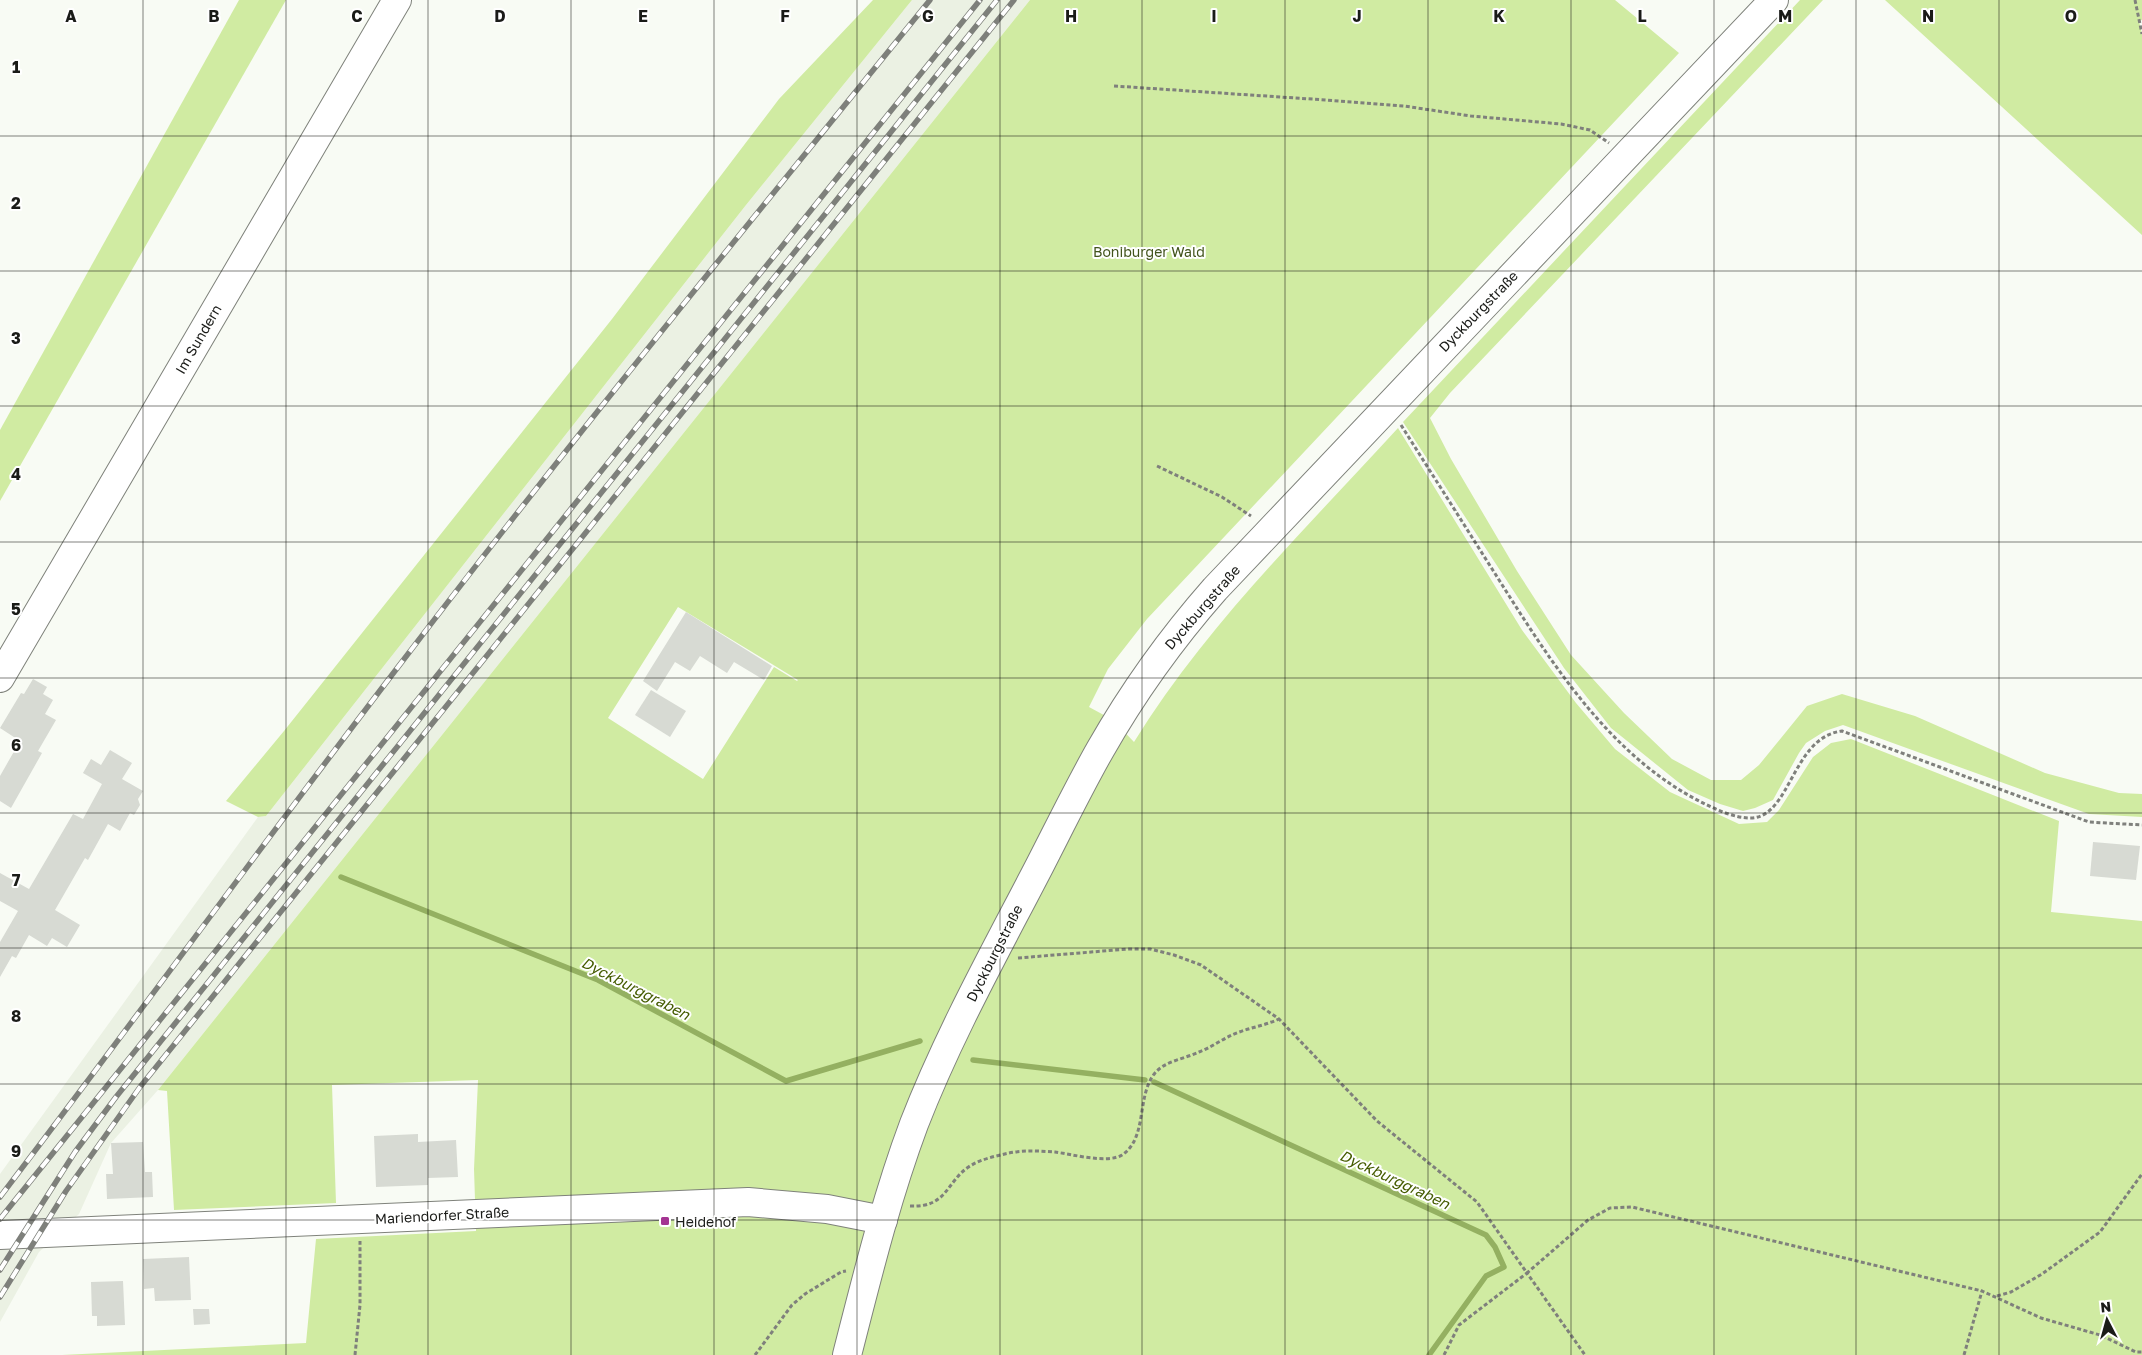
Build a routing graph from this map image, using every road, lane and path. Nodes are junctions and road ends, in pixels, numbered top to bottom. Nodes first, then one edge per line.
1 (397, 0) edge
2 (1774, 0) edge
3 (2136, 0) edge
4 (2142, 34) edge
5 (1114, 86) dead end
6 (1612, 145) dead end
7 (1396, 418) dead end
8 (1157, 466) dead end
9 (1256, 520) dead end
10 (0, 678) edge
11 (2142, 825) edge
12 (1016, 958) dead end
13 (1279, 1019) junction
14 (2142, 1174) edge
15 (892, 1212) junction
16 (360, 1219) junction
17 (0, 1235) edge
18 (849, 1270) dead end
19 (1528, 1273) junction
20 (1982, 1291) junction
21 (1996, 1296) junction
22 (2142, 1352) edge
23 (355, 1355) edge
24 (756, 1355) edge
25 (847, 1355) edge
26 (1444, 1355) edge
27 (1585, 1355) edge
28 (1964, 1355) edge

1 - 10 street, Im Sundern
2 - 15 street, Dyckburgstraße
3 - 4 path
5 - 6 path
7 - 11 path
8 - 9 path
12 - 13 path
13 - 15 path
13 - 19 path
14 - 21 path
15 - 16 street, Mariendorfer Straße
15 - 25 street, Dyckburgstraße
16 - 17 street, Mariendorfer Straße
16 - 23 path
18 - 24 path
19 - 20 path
19 - 26 path
19 - 27 path
20 - 21 path
20 - 28 path
21 - 22 path

